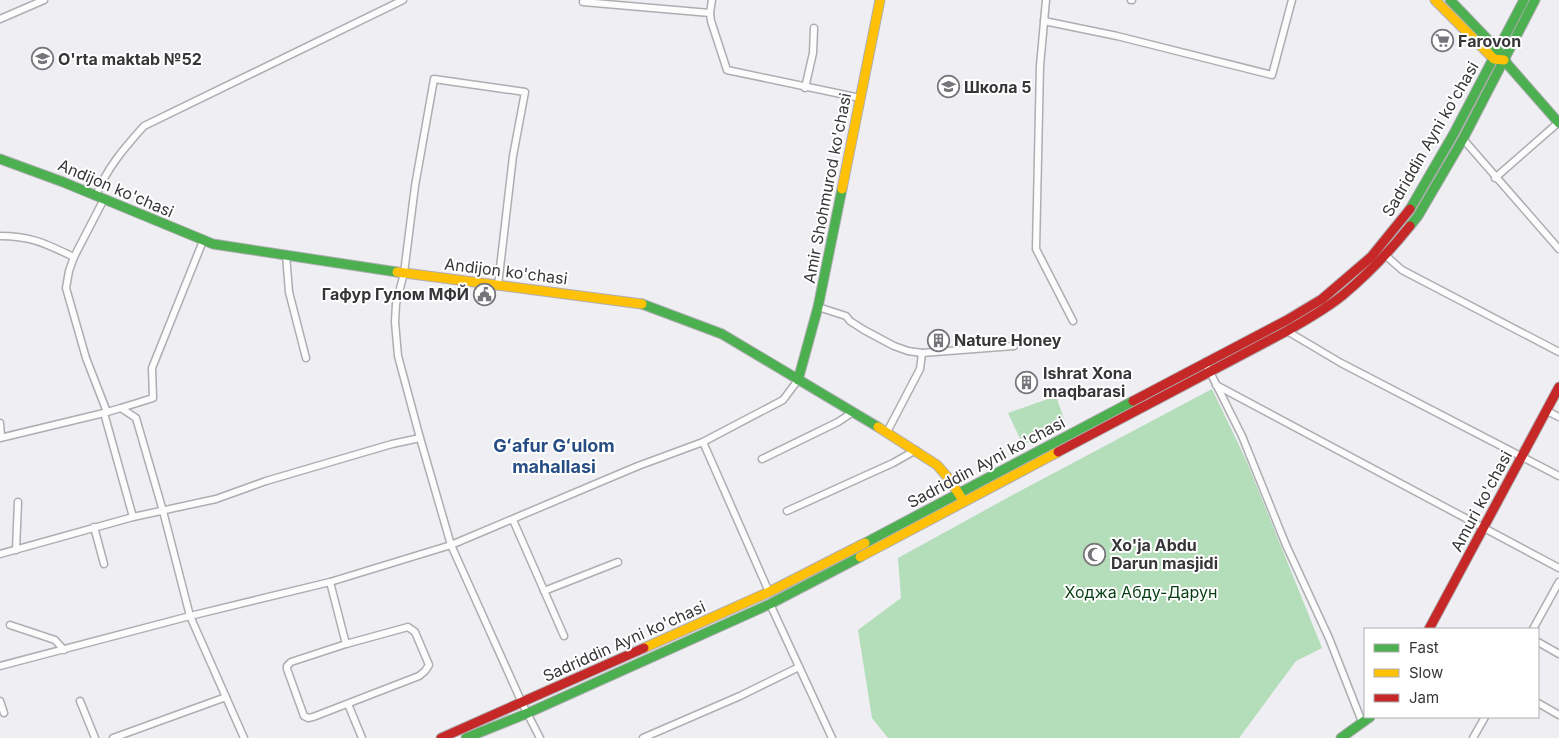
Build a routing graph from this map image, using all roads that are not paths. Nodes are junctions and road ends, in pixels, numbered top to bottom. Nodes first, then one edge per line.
1 (44, 0) edge
2 (403, 0) edge
3 (712, 0) edge
4 (880, 0) edge
5 (1046, 0) edge
6 (1292, 0) edge
7 (1435, 0) edge
8 (1450, 0) edge
9 (1524, 0) edge
10 (1535, 0) edge
11 (582, 2) dead end
12 (710, 13) junction
13 (0, 19) edge
14 (1044, 21) junction
15 (814, 28) dead end
16 (1498, 50) junction
17 (1494, 59) junction
18 (1504, 60) junction
19 (806, 88) junction
20 (860, 98) junction
21 (1559, 123) edge
22 (1463, 139) junction
23 (0, 159) edge
24 (1495, 178) junction
25 (100, 198) junction
26 (0, 236) edge
27 (203, 241) junction
28 (1559, 249) edge
29 (1385, 255) junction
30 (286, 256) junction
31 (74, 257) junction
32 (404, 273) junction
33 (498, 285) junction
34 (818, 307) junction
35 (1073, 321) dead end
36 (1287, 331) junction
37 (1014, 346) dead end
38 (1559, 352) edge
39 (922, 353) junction
40 (306, 358) dead end
41 (1207, 366) junction
42 (798, 380) junction
43 (1215, 384) junction
44 (1559, 387) edge
45 (122, 408) junction
46 (1547, 410) junction
47 (105, 412) junction
48 (853, 412) junction
49 (1559, 417) edge
50 (0, 423) edge
51 (887, 432) junction
52 (1, 438) edge
53 (420, 438) junction
54 (703, 442) junction
55 (916, 450) junction
56 (1522, 456) junction
57 (762, 459) dead end
58 (1559, 476) edge
59 (959, 494) junction
60 (18, 502) dead end
61 (965, 502) junction
62 (163, 511) junction
63 (787, 511) dead end
64 (133, 517) junction
65 (513, 520) junction
66 (1484, 527) junction
67 (94, 528) junction
68 (451, 544) junction
69 (16, 550) junction
70 (0, 554) edge
71 (618, 562) dead end
72 (104, 564) dead end
73 (1559, 568) edge
74 (330, 582) junction
75 (1559, 582) edge
76 (544, 590) junction
77 (769, 592) junction
78 (770, 604) junction
79 (190, 616) junction
80 (10, 625) dead end
81 (1430, 628) edge
82 (1533, 628) edge
83 (564, 636) dead end
84 (1539, 643) edge
85 (346, 644) junction
86 (64, 650) junction
87 (1559, 654) edge
88 (0, 666) edge
89 (799, 667) junction
90 (226, 697) junction
91 (0, 701) edge
92 (80, 701) dead end
93 (348, 704) junction
94 (522, 704) junction
95 (1539, 704) edge
96 (4, 713) dead end
97 (528, 713) junction
98 (1364, 715) edge
99 (1559, 715) edge
100 (1483, 718) edge
101 (1366, 719) edge
102 (469, 737) edge
103 (95, 738) edge
104 (113, 738) edge
105 (244, 738) edge
106 (362, 738) edge
107 (441, 738) edge
108 (540, 738) edge
109 (643, 738) edge
110 (832, 738) edge
111 (1341, 738) edge
112 (1473, 738) edge

1 - 13 street
2 - 25 street
3 - 12 street
4 - 20 main road, Amir Shohmurod ko'chasi
5 - 14 street
6 - 14 street
7 - 17 main road
8 - 16 main road
9 - 16 main road, Sadriddin Ayni ko'chasi
10 - 18 main road, Sadriddin Ayni ko'chasi
11 - 12 street
12 - 19 street
14 - 35 street
15 - 19 street
16 - 17 main road, Sadriddin Ayni ko'chasi
16 - 18 main road
17 - 18 main road
17 - 41 main road, Sadriddin Ayni ko'chasi
18 - 21 main road
18 - 22 main road, Sadriddin Ayni ko'chasi
19 - 20 street
20 - 34 main road, Amir Shohmurod ko'chasi
21 - 24 street
22 - 24 street
22 - 29 main road, Sadriddin Ayni ko'chasi
23 - 25 main road, Andijon ko'chasi
24 - 28 street
25 - 27 main road, Andijon ko'chasi
25 - 31 street
26 - 31 street
27 - 30 main road, Andijon ko'chasi
27 - 45 street
29 - 36 main road, Sadriddin Ayni ko'chasi
29 - 38 street
30 - 32 main road, Andijon ko'chasi
30 - 40 street
31 - 47 street
32 - 33 main road, Andijon ko'chasi
32 - 33 street
32 - 53 street
33 - 42 main road, Andijon ko'chasi
34 - 39 street
34 - 42 main road, Amir Shohmurod ko'chasi
36 - 41 main road, Sadriddin Ayni ko'chasi
36 - 56 street
37 - 39 street
39 - 51 street
41 - 43 street
41 - 59 main road, Sadriddin Ayni ko'chasi
41 - 61 main road, Sadriddin Ayni ko'chasi
42 - 48 main road, Andijon ko'chasi
42 - 54 street
43 - 66 street
43 - 98 street
44 - 46 main road, Amuri ko'chasi
45 - 47 street
45 - 62 street
46 - 49 street
46 - 56 main road, Amuri ko'chasi
47 - 52 street
47 - 64 street
48 - 51 main road, Andijon ko'chasi
48 - 57 street
50 - 52 street
51 - 55 main road, Andijon ko'chasi
53 - 62 street
53 - 68 street
54 - 65 street
54 - 77 street
55 - 59 main road, Andijon ko'chasi
55 - 63 street
56 - 58 street
56 - 66 main road, Amuri ko'chasi
59 - 61 main road, Andijon ko'chasi
59 - 77 main road, Sadriddin Ayni ko'chasi
60 - 69 street
61 - 78 main road, Sadriddin Ayni ko'chasi
62 - 64 street
62 - 79 street
64 - 67 street
65 - 68 street
65 - 76 street
66 - 73 street
66 - 81 main road, Amuri ko'chasi
67 - 69 street
67 - 72 street
68 - 74 street
68 - 94 street
69 - 70 street
71 - 76 street
74 - 79 street
74 - 85 street
75 - 82 street
76 - 83 street
77 - 94 main road, Sadriddin Ayni ko'chasi
78 - 89 street
78 - 97 main road, Sadriddin Ayni ko'chasi
79 - 86 street
79 - 90 street
80 - 86 street
84 - 87 street
85 - 93 street
85 - 93 street
86 - 88 street
89 - 109 street
89 - 110 street
90 - 104 street
90 - 105 street
91 - 96 street
92 - 103 street
93 - 106 street
94 - 97 street
94 - 107 main road, Sadriddin Ayni ko'chasi
95 - 99 street
97 - 102 main road, Sadriddin Ayni ko'chasi
97 - 108 street
100 - 112 street
101 - 111 main road

